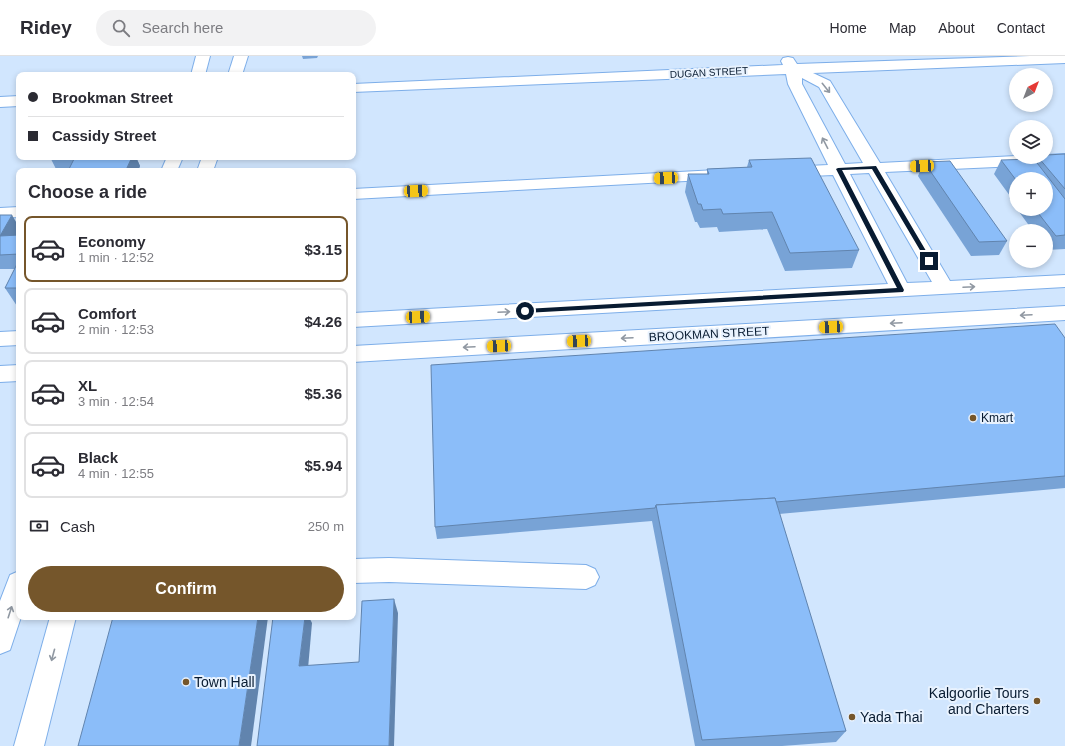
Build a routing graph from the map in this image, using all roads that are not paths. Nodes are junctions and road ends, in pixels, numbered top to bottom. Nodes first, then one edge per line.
1 (203, 56) edge
2 (241, 56) edge
3 (1065, 59) edge
4 (789, 62) edge
5 (199, 72) edge
6 (236, 72) edge
7 (356, 88) edge
8 (16, 101) edge
9 (0, 102) edge
10 (1065, 159) edge
11 (874, 168) junction
12 (838, 169) junction
13 (775, 172) edge
14 (735, 174) edge
15 (356, 194) edge
16 (0, 212) edge
17 (16, 212) edge
18 (1065, 281) edge
19 (945, 288) junction
20 (901, 290) junction
21 (724, 300) junction
22 (1065, 313) edge
23 (387, 318) junction
24 (356, 320) edge
25 (738, 332) junction
26 (16, 338) edge
27 (0, 339) edge
28 (387, 352) junction
29 (356, 354) edge
30 (16, 373) edge
31 (0, 374) edge
32 (356, 571) edge
33 (586, 577) dead end
34 (16, 592) edge
35 (63, 620) edge
36 (0, 641) edge
37 (29, 746) edge

1 - 5 street
2 - 6 street
3 - 4 street, DUGAN STREET
4 - 7 street, DUGAN STREET
4 -> 11 street
12 -> 4 street
8 - 9 street
10 - 11 street
11 - 12 street
11 - 19 street
12 - 13 street
12 - 20 street
14 - 15 street
16 - 17 street
19 -> 18 street
19 - 20 street
20 - 21 street
23 -> 21 street
21 - 25 street
22 -> 25 street, BROOKMAN STREET
23 - 24 street
23 - 28 street
25 -> 28 street, BROOKMAN STREET
26 - 27 street
28 - 29 street, BROOKMAN STREET
30 - 31 street
32 - 33 street
36 -> 34 street
35 -> 37 street

